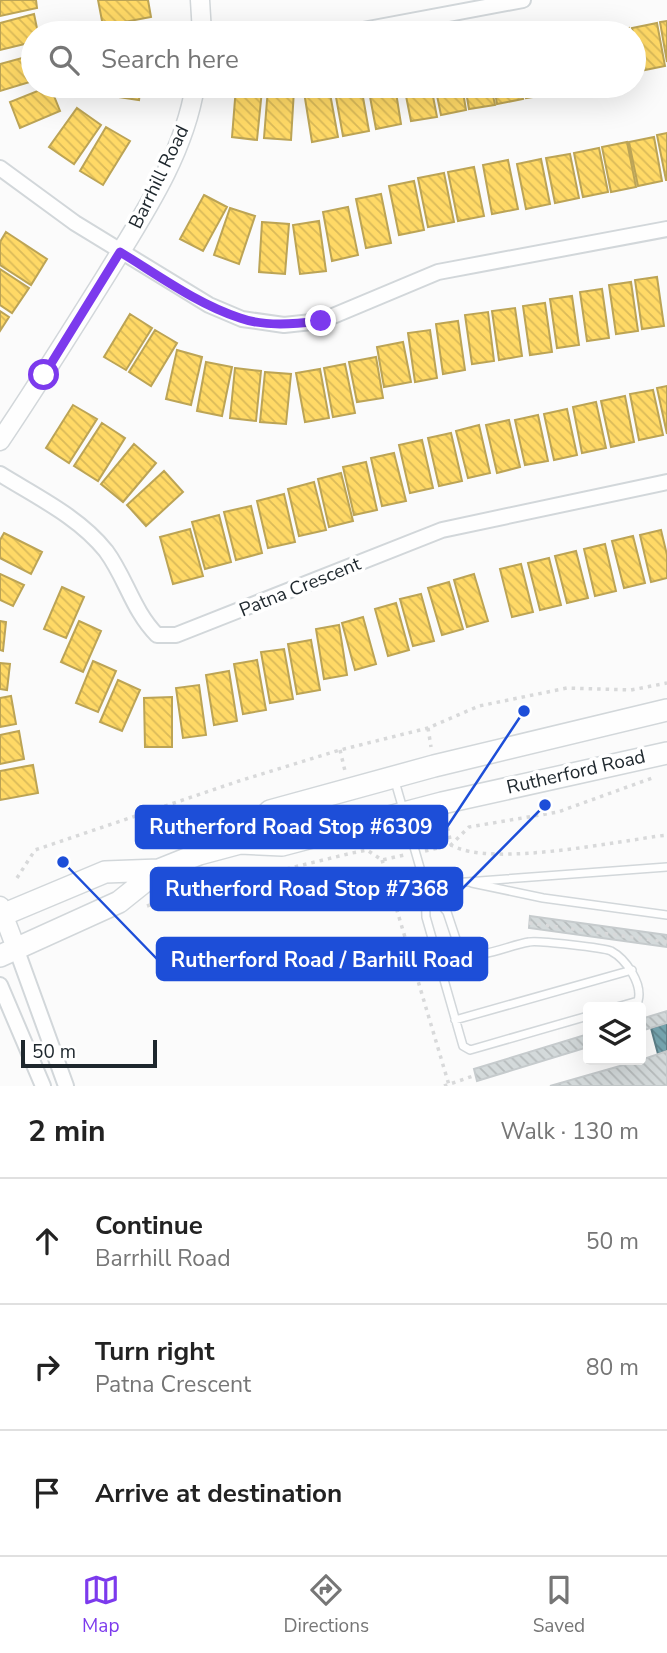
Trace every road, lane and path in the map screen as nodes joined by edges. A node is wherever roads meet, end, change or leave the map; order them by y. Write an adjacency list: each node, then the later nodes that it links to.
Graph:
1 (200, 0): 3 (street)
2 (523, 0): 4 (street)
3 (201, 21)
4 (411, 21)
5 (192, 98): 8 (street, Barrhill Road)
6 (0, 168): 8 (street)
7 (667, 229): 8 (street)
8 (120, 252): 9 (street, Barrhill Road)
9 (0, 441)
10 (0, 474): 11 (street, Patna Crescent)
11 (667, 482)
12 (667, 683): 24 (path)
13 (667, 710): 16 (main road, Rutherford Road)
14 (667, 752): 17 (main road, Rutherford Road)
15 (659, 776): 18 (path)
16 (393, 777): 17 (lane); 19 (main road, Rutherford Road)
17 (404, 813): 19 (main road, Rutherford Road); 26 (lane)
18 (667, 835)
19 (240, 843): 23 (main road, Rutherford Road)
20 (393, 858): 21 (path)
21 (382, 860): 27 (path); 39 (path)
22 (667, 867): 25 (lane)
23 (159, 870): 28 (main road, Rutherford Road); 32 (main road, Rutherford Road)
24 (18, 878)
25 (457, 881): 26 (lane); 29 (lane)
26 (425, 884): 33 (lane); 37 (lane)
27 (138, 910)
28 (1, 912): 32 (street)
29 (667, 915)
30 (529, 923): 31 (path)
31 (667, 942)
32 (8, 952): 41 (street)
33 (632, 970): 35 (lane); 37 (lane)
34 (0, 985): 40 (street)
35 (634, 1002)
36 (583, 1017): 37 (lane)
37 (456, 1020)
38 (475, 1075): 39 (path)
39 (447, 1085)
40 (43, 1086)
41 (66, 1086)

